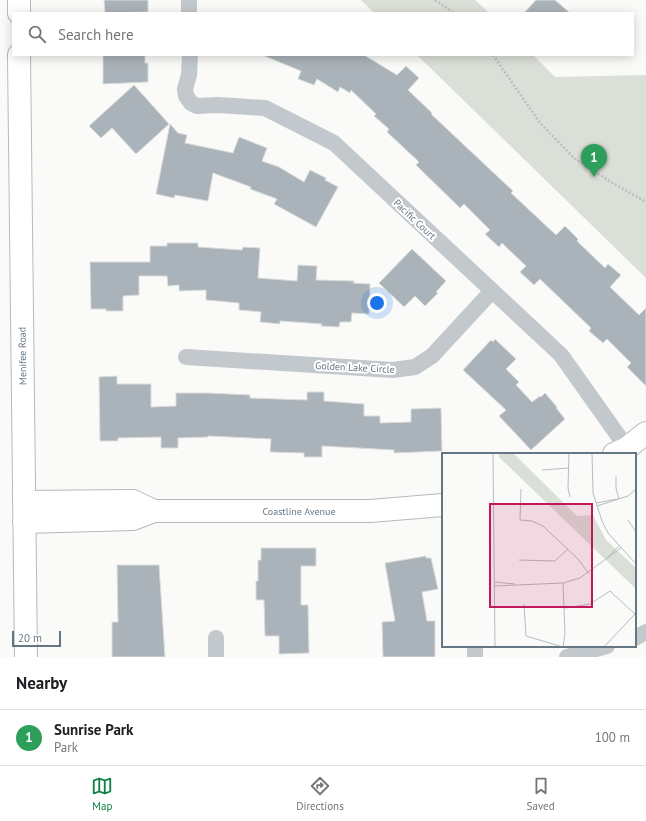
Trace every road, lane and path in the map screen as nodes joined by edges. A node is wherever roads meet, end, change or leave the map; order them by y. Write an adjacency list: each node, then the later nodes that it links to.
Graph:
1 (19, 0): 4 (main road)
2 (189, 0): 5 (street)
3 (435, 0): 6 (path)
4 (19, 12)
5 (189, 12)
6 (453, 12)
7 (19, 56): 16 (main road, Menifee Road)
8 (190, 56): 11 (street, Pacific Court)
9 (494, 56): 10 (path)
10 (646, 202)
11 (492, 290): 12 (street, Golden Lake Circle); 14 (street, Pacific Court)
12 (186, 357)
13 (646, 433): 14 (main road)
14 (620, 451)
15 (442, 505): 16 (main road, Coastline Avenue)
16 (24, 512): 21 (main road, Menifee Road)
17 (646, 632): 18 (street)
18 (636, 637)
19 (216, 638): 22 (street)
20 (603, 647): 23 (street)
21 (26, 657)
22 (216, 657)
23 (567, 657)

